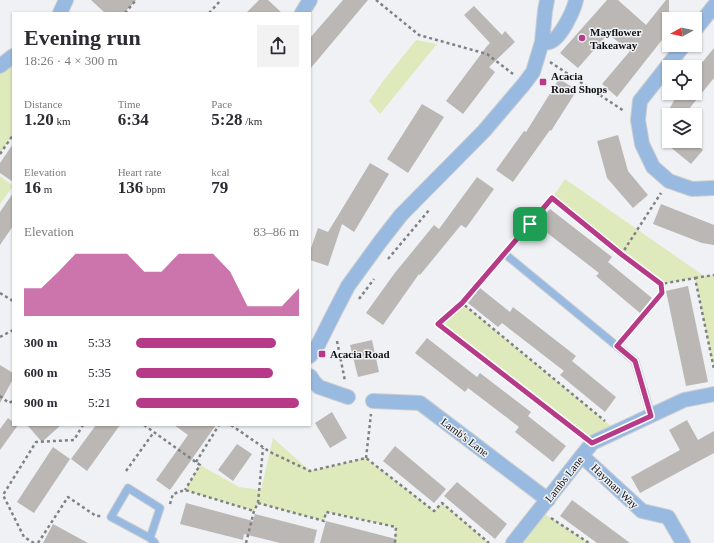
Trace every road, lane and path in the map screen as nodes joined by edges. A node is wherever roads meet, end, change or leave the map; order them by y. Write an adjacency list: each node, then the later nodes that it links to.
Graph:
1 (66, 0): 9 (street)
2 (136, 0): 10 (path)
3 (221, 0): 11 (path)
4 (310, 0): 12 (street)
5 (376, 0): 20 (path)
6 (547, 0): 14 (street)
7 (576, 0): 14 (street)
8 (714, 6): 13 (street)
9 (60, 12)
10 (126, 12)
11 (210, 12)
12 (303, 12)
13 (702, 21)
14 (541, 48): 17 (path); 20 (street)
15 (678, 52): 21 (street)
16 (12, 57): 18 (street)
17 (551, 63): 19 (path); 21 (path)
18 (0, 66)
19 (549, 68)
20 (524, 84): 42 (street)
21 (638, 120): 24 (street)
22 (12, 136): 23 (path)
23 (0, 154)
24 (669, 181): 25 (street); 28 (path)
25 (714, 188)
26 (435, 204): 29 (path)
27 (504, 254): 28 (path); 37 (path); 40 (lane)
28 (621, 254): 33 (path)
29 (387, 261)
30 (714, 275): 31 (path)
31 (695, 278): 33 (path); 43 (path)
32 (374, 279): 36 (path)
33 (661, 284): 40 (path)
34 (0, 293): 35 (path)
35 (12, 300)
36 (357, 302)
37 (462, 303): 55 (path); 57 (path)
38 (12, 331): 39 (path)
39 (0, 337)
40 (617, 346): 50 (lane)
41 (333, 348): 47 (path)
42 (311, 355)
43 (714, 369)
44 (311, 378): 47 (street)
45 (714, 394): 50 (street, Lambs Lane)
46 (0, 396): 48 (path)
47 (348, 397)
48 (12, 401)
49 (373, 401): 60 (path); 65 (street, Lamb's Lane)
50 (651, 416): 55 (street, Lambs Lane)
51 (82, 426): 70 (path)
52 (145, 426): 56 (path)
53 (218, 426): 61 (path)
54 (232, 426): 58 (path)
55 (618, 431): 57 (street, Lambs Lane)
56 (154, 432): 61 (path); 62 (path)
57 (592, 443): 59 (street, Lambs Lane)
58 (263, 447): 60 (path); 64 (path)
59 (582, 456): 65 (street, Lambs Lane); 77 (street, Hayman Way)
60 (366, 458): 74 (path)
61 (196, 462): 63 (path)
62 (126, 471)
63 (185, 490): 66 (path); 67 (path)
64 (258, 503): 67 (path); 73 (path)
65 (544, 505): 75 (street, Lambs Lane); 76 (path)
66 (169, 508)
67 (254, 511): 72 (path)
68 (111, 517): 69 (lane); 69 (lane); 71 (path)
69 (153, 541)
70 (34, 543)
71 (38, 543)
72 (246, 543)
73 (395, 543)
74 (489, 543)
75 (513, 543)
76 (589, 543)
77 (683, 543)

